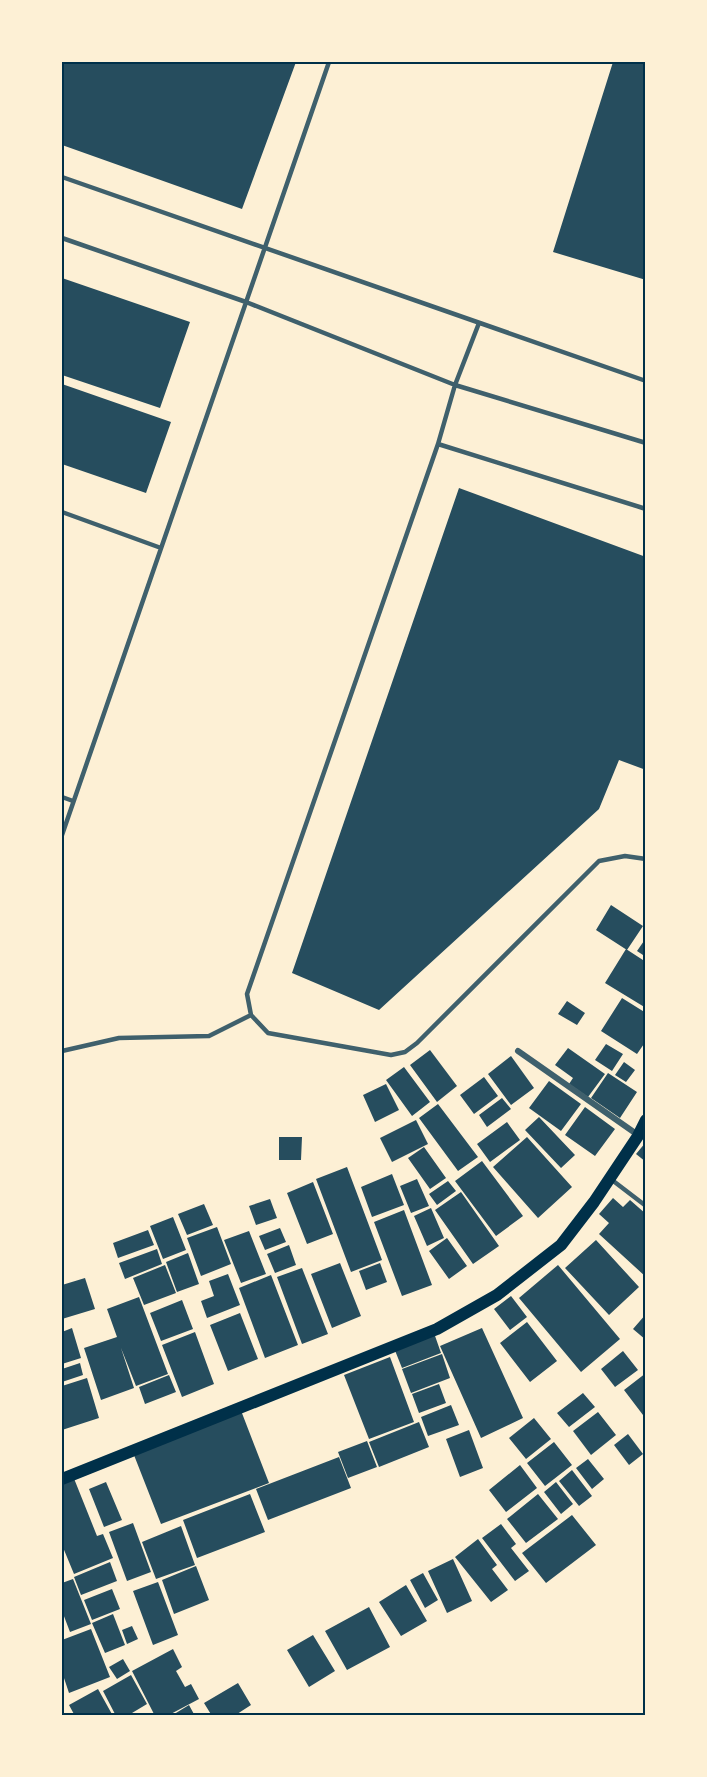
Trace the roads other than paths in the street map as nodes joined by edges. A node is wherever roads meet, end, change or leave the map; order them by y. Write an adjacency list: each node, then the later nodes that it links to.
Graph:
1 (329, 62): 4 (lane)
2 (62, 177): 4 (lane)
3 (62, 238): 5 (lane)
4 (265, 248): 5 (lane); 6 (lane)
5 (246, 302): 8 (lane); 13 (lane)
6 (479, 323): 7 (lane); 8 (lane)
7 (645, 381)
8 (455, 385): 9 (lane); 10 (lane)
9 (645, 443)
10 (438, 444): 11 (lane); 18 (lane)
11 (645, 508)
12 (62, 512): 13 (lane)
13 (161, 548): 15 (lane)
14 (62, 796): 15 (lane)
15 (74, 801): 16 (lane)
16 (62, 835)
17 (645, 860): 18 (lane)
18 (251, 1015): 19 (lane)
19 (62, 1051)
20 (518, 1051): 22 (street)
21 (645, 1120): 22 (main road)
22 (638, 1136): 23 (main road)
23 (610, 1178): 24 (lane); 25 (main road)
24 (645, 1206)
25 (62, 1479)

